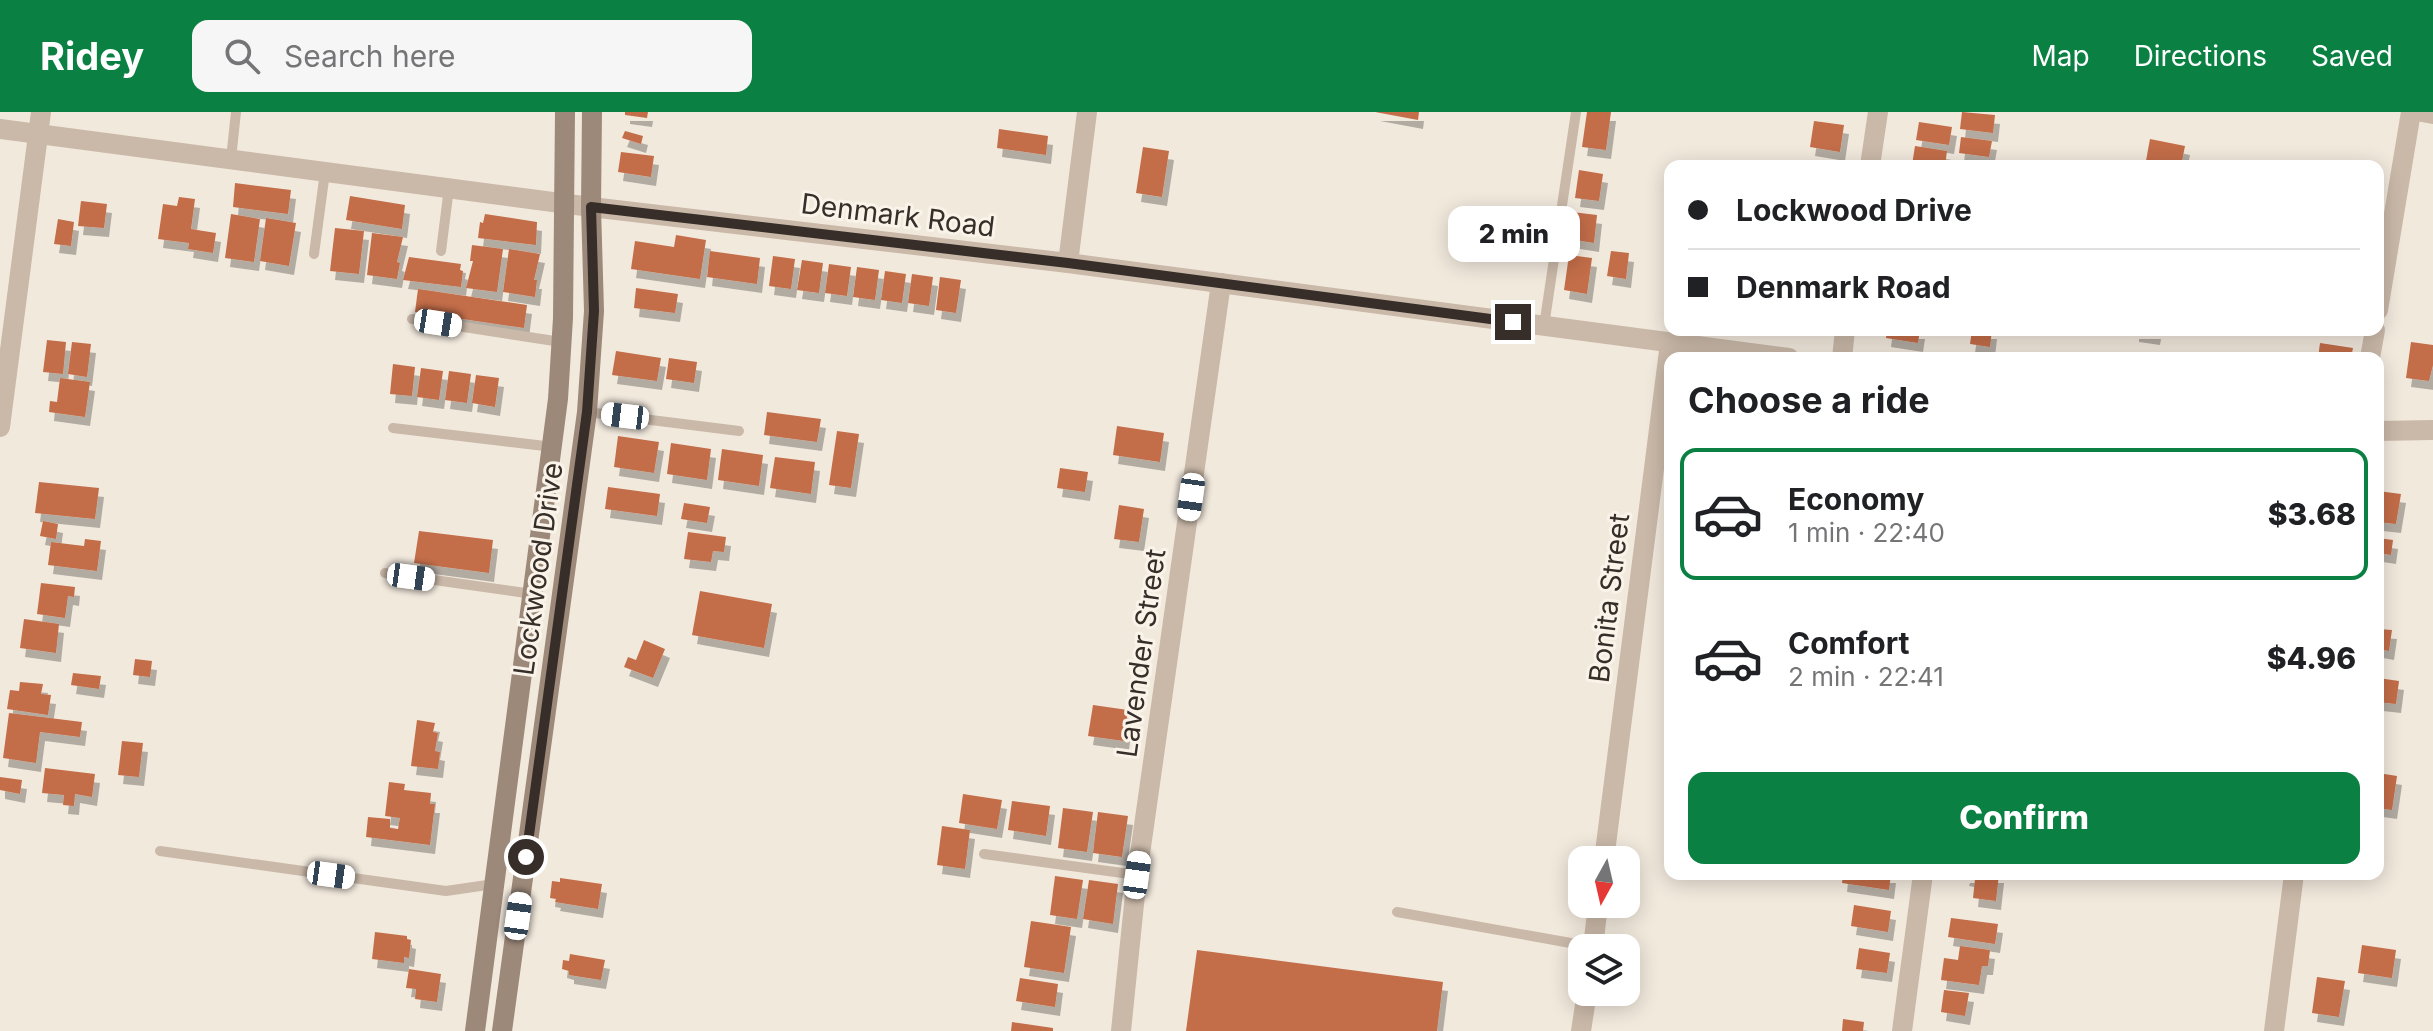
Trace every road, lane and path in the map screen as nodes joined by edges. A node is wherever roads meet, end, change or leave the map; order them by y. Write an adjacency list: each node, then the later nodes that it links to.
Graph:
1 (41, 112): 12 (street)
2 (236, 112): 13 (lane)
3 (565, 112): 17 (main road, Lockwood Drive)
4 (592, 112): 18 (main road, Lockwood Drive)
5 (1087, 112): 21 (street)
6 (1576, 112): 25 (lane)
7 (1878, 112): 14 (street)
8 (2411, 112): 22 (street)
9 (2422, 112): 10 (street)
10 (2433, 114)
11 (0, 129): 12 (street, Denmark Road)
12 (38, 134): 13 (street, Denmark Road); 32 (street)
13 (231, 159): 15 (street, Denmark Road)
14 (1871, 160)
15 (325, 172): 16 (street, Denmark Road); 20 (lane)
16 (449, 188): 17 (street, Denmark Road); 19 (lane)
17 (562, 203): 18 (street, Denmark Road); 26 (main road, Lockwood Drive)
18 (591, 207): 21 (street, Denmark Road); 31 (main road, Lockwood Drive)
19 (441, 251)
20 (314, 254)
21 (1068, 263): 23 (street, Denmark Road)
22 (2384, 274)
23 (1221, 283): 25 (street, Denmark Road); 45 (street, Lavender Street)
24 (412, 319): 26 (lane)
25 (1544, 326): 27 (street, Denmark Road)
26 (561, 342): 37 (main road, Lockwood Drive)
27 (1670, 343): 28 (street, Bonita Street); 29 (street, Denmark Road)
28 (1669, 352)
29 (1741, 352)
30 (1664, 390): 42 (street, Bonita Street)
31 (587, 412): 35 (lane); 39 (main road, Lockwood Drive)
32 (0, 427)
33 (393, 428): 37 (lane)
34 (2433, 430): 36 (street)
35 (739, 431)
36 (2384, 431)
37 (553, 447): 38 (main road, Lockwood Drive)
38 (548, 489): 39 (main road); 41 (main road, Lockwood Drive)
39 (577, 494): 49 (main road, Lockwood Drive)
40 (385, 573): 41 (lane)
41 (533, 594): 48 (main road, Lockwood Drive)
42 (1606, 846)
43 (160, 851): 48 (lane)
44 (984, 854): 45 (lane)
45 (1137, 875): 55 (street, Lavender Street)
46 (1922, 880): 57 (street)
47 (2293, 880): 58 (street)
48 (494, 884): 49 (main road); 53 (main road, Lockwood Drive)
49 (522, 887): 54 (main road, Lockwood Drive)
50 (1397, 912): 51 (lane)
51 (1568, 943)
52 (1585, 1006): 56 (street)
53 (475, 1031)
54 (502, 1031)
55 (1121, 1031)
56 (1581, 1031)
57 (1902, 1031)
58 (2274, 1031)

